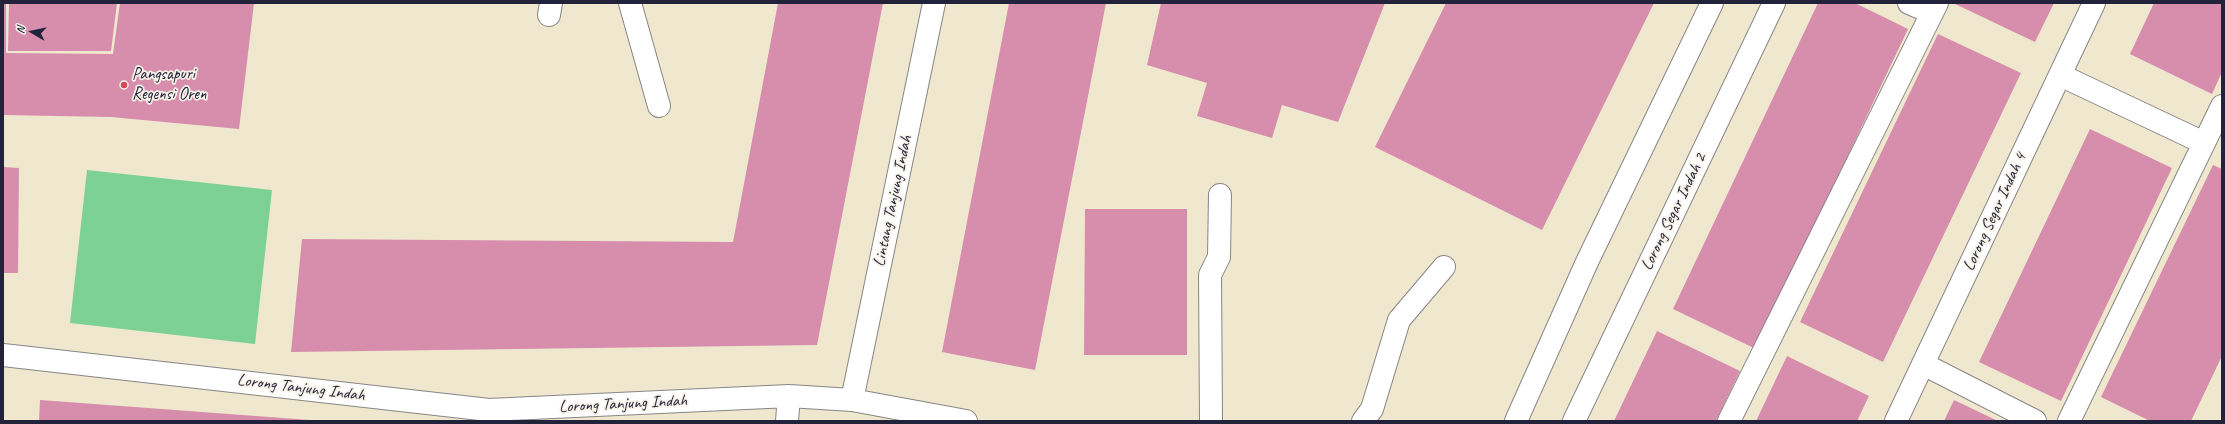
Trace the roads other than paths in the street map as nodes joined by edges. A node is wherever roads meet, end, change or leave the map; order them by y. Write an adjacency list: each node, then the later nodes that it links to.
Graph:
1 (630, 3): 9 (street)
2 (934, 3): 17 (street, Lintang Tanjung Indah)
3 (1712, 3): 23 (street)
4 (1774, 3): 24 (street, Lorong Segar Indah 2)
5 (1909, 3): 7 (street)
6 (2094, 3): 8 (street, Lorong Segar Indah 4)
7 (1934, 8): 25 (street)
8 (2060, 75): 11 (street); 15 (street, Lorong Segar Indah 4)
9 (659, 106)
10 (2222, 106): 11 (street)
11 (2204, 143): 28 (street)
12 (1220, 195): 21 (street)
13 (1444, 267): 22 (street)
14 (3, 355): 18 (street, Lorong Tanjung Indah)
15 (1923, 364): 26 (street, Lorong Segar Indah 4); 27 (street)
16 (790, 396): 17 (street, Lorong Tanjung Indah); 18 (street, Lorong Tanjung Indah); 19 (street)
17 (852, 400): 20 (street, Lorong Tanjung Indah)
18 (488, 416)
19 (787, 421)
20 (966, 421)
21 (1211, 421)
22 (1363, 421)
23 (1516, 421)
24 (1574, 421)
25 (1729, 421)
26 (1896, 421)
27 (2035, 421)
28 (2069, 421)

